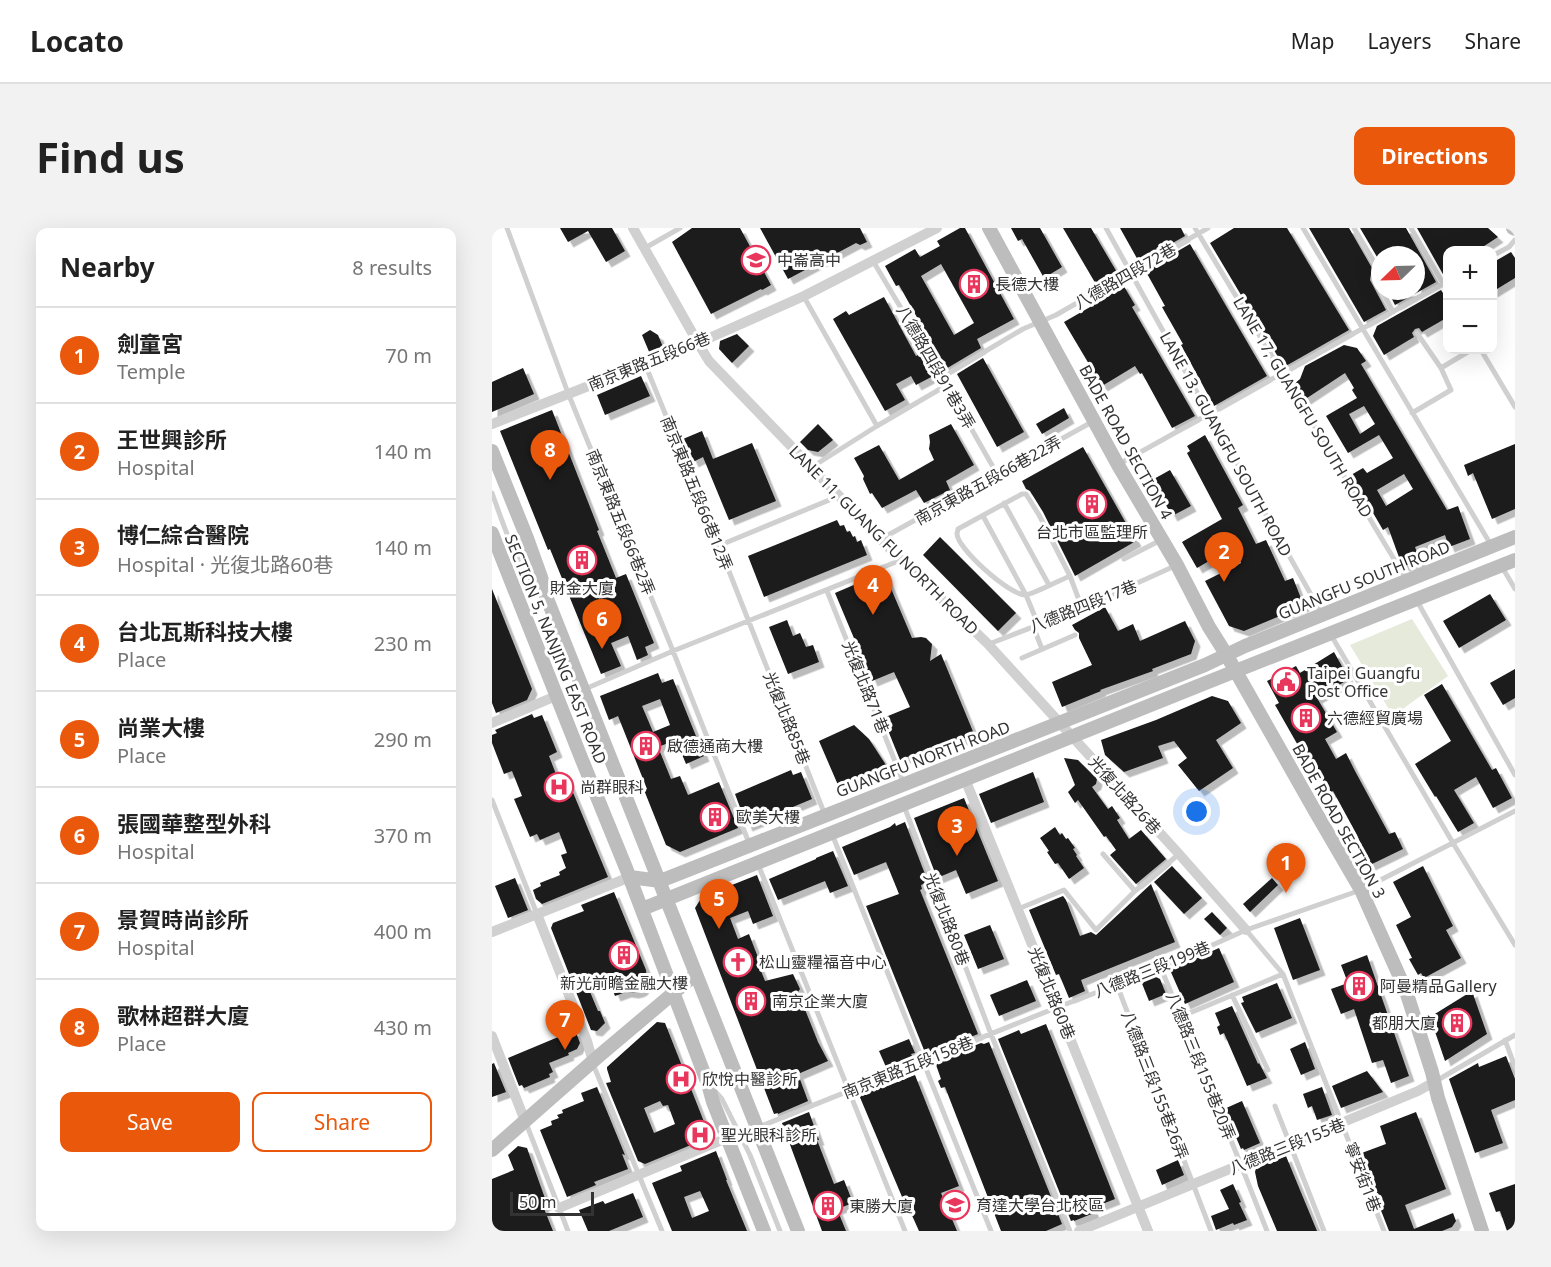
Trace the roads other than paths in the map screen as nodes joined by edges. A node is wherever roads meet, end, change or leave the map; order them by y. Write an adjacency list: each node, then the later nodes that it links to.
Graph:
1 (507, 228): 36 (lane, 南京東路五段66巷2弄)
2 (633, 228): 14 (street, LANE 11, GUANG FU NORTH ROAD)
3 (680, 228): 14 (lane)
4 (937, 228): 18 (street, 南京東路五段66巷)
5 (989, 228): 25 (main road, BADE ROAD SECTION 4)
6 (1106, 228): 19 (lane, LANE 13, GUANGFU SOUTH ROAD)
7 (1208, 228): 11 (lane, 八德路四段72巷)
8 (1303, 228): 26 (lane)
9 (1354, 228): 17 (lane)
10 (1411, 228): 20 (lane)
11 (1197, 231): 19 (lane, 八德路四段72巷); 33 (lane, LANE 17, GUANGFU SOUTH ROAD)
12 (1515, 240): 13 (lane)
13 (1509, 247): 15 (lane); 16 (lane)
14 (645, 248): 28 (street, LANE 11, GUANG FU NORTH ROAD)
15 (1515, 252)
16 (1497, 253)
17 (1371, 257)
18 (873, 261): 22 (street, 南京東路五段66巷); 34 (lane, 八德路四段91巷3弄)
19 (1131, 272): 25 (lane, 八德路四段72巷); 39 (lane, LANE 13, GUANGFU SOUTH ROAD)
20 (1443, 280)
21 (1443, 284): 24 (lane)
22 (804, 296): 28 (street, 南京東路五段66巷); 42 (lane)
23 (1387, 300): 24 (lane)
24 (1393, 312): 26 (lane)
25 (1041, 322): 34 (lane, 八德路四段72巷); 40 (main road, BADE ROAD SECTION 4)
26 (1362, 329): 33 (lane); 38 (lane)
27 (1417, 333): 32 (lane)
28 (698, 343): 31 (street, 南京東路五段66巷); 45 (street, LANE 11, GUANG FU NORTH ROAD)
29 (1464, 354): 32 (lane)
30 (1483, 354): 37 (lane)
31 (645, 364): 36 (street, 南京東路五段66巷); 55 (lane, 南京東路五段66巷12弄)
32 (1441, 368): 38 (lane)
33 (1282, 373): 39 (lane); 63 (lane, LANE 17, GUANGFU SOUTH ROAD)
34 (942, 377): 35 (lane, 八德路四段91巷3弄)
35 (947, 385): 42 (lane); 46 (lane, 八德路四段91巷3弄)
36 (568, 393): 41 (street, 南京東路五段66巷); 78 (lane, 南京東路五段66巷2弄)
37 (1515, 407)
38 (1413, 413): 56 (lane)
39 (1209, 414): 44 (lane); 71 (lane, LANE 13, GUANGFU SOUTH ROAD)
40 (1094, 421): 44 (main road, BADE ROAD SECTION 4); 46 (lane, 南京東路五段66巷22弄)
41 (492, 424)
42 (878, 426): 45 (lane)
43 (492, 451): 68 (main road, SECTION 5, NANJING EAST ROAD)
44 (1118, 465): 54 (main road, BADE ROAD SECTION 4)
45 (812, 467): 48 (street, LANE 11, GUANG FU NORTH ROAD)
46 (997, 474): 53 (lane, 南京東路五段66巷22弄)
47 (492, 493): 68 (lane)
48 (839, 496): 53 (street, LANE 11, GUANG FU NORTH ROAD); 55 (lane)
49 (1004, 503): 50 (lane); 62 (lane); 64 (lane)
50 (983, 516): 67 (lane); 67 (lane)
51 (492, 533): 83 (main road, SECTION 5, NANJING EAST ROAD)
52 (1515, 537): 56 (main road, GUANGFU SOUTH ROAD)
53 (881, 539): 58 (street, LANE 11, GUANG FU NORTH ROAD)
54 (1162, 539): 57 (lane); 60 (main road, BADE ROAD SECTION 4)
55 (718, 546): 72 (lane, 南京東路五段66巷12弄)
56 (1492, 546): 63 (main road, GUANGFU SOUTH ROAD)
57 (1124, 559)
58 (901, 560): 66 (lane); 76 (street, LANE 11, GUANG FU NORTH ROAD)
59 (1515, 560): 61 (main road)
60 (1177, 565): 70 (lane, 八德路四段17巷); 79 (main road, BADE ROAD SECTION 4)
61 (1501, 566): 65 (lane); 69 (main road)
62 (1070, 576): 64 (lane); 70 (lane)
63 (1407, 580): 71 (main road, GUANGFU SOUTH ROAD)
64 (1049, 585): 67 (lane)
65 (1515, 589)
66 (827, 591): 72 (lane); 89 (lane, 光復北路71巷)
67 (1026, 594): 73 (lane)
68 (546, 596): 82 (main road, SECTION 5, NANJING EAST ROAD)
69 (1416, 600): 74 (main road); 87 (lane)
70 (1082, 608): 73 (lane, 八德路四段17巷)
71 (1323, 614): 79 (main road, GUANGFU SOUTH ROAD)
72 (748, 622): 78 (lane); 93 (lane, 光復北路85巷)
73 (1036, 625): 76 (lane, 八德路四段17巷); 77 (lane)
74 (1330, 634): 81 (main road); 95 (lane)
75 (1075, 635): 77 (lane)
76 (988, 644): 85 (street, LANE 11, GUANG FU NORTH ROAD)
77 (1042, 649): 80 (lane)
78 (673, 651): 82 (lane); 96 (lane, 南京東路五段66巷2弄)
79 (1226, 654): 81 (main road, BADE ROAD SECTION 4); 85 (main road, GUANGFU NORTH ROAD)
80 (1022, 658)
81 (1235, 671): 86 (main road, GUANGFU NORTH ROAD); 102 (main road, BADE ROAD SECTION 3)
82 (583, 689): 101 (main road, SECTION 5, NANJING EAST ROAD)
83 (556, 696): 84 (street); 100 (main road, SECTION 5, NANJING EAST ROAD)
84 (492, 723)
85 (1059, 723): 86 (street, LANE 11, GUANG FU NORTH ROAD); 89 (main road, GUANGFU NORTH ROAD)
86 (1071, 736): 88 (main road, GUANGFU NORTH ROAD); 98 (street, 光復北路26巷)
87 (1515, 775)
88 (965, 779): 91 (main road, GUANGFU NORTH ROAD); 106 (street, 光復北路60巷)
89 (904, 784): 93 (main road, GUANGFU NORTH ROAD)
90 (492, 800): 107 (lane)
91 (903, 804): 94 (main road, GUANGFU NORTH ROAD); 119 (lane, 光復北路80巷)
92 (1515, 811): 95 (lane, 八德路三段199巷)
93 (825, 815): 96 (main road, GUANGFU NORTH ROAD)
94 (831, 833): 99 (main road, GUANGFU NORTH ROAD); 123 (lane)
95 (1453, 843): 102 (lane, 八德路三段199巷); 110 (lane)
96 (750, 846): 101 (main road, GUANGFU NORTH ROAD)
97 (1103, 854): 103 (lane)
98 (1179, 854): 103 (lane); 108 (street, 光復北路26巷)
99 (757, 863): 104 (main road, GUANGFU NORTH ROAD); 129 (lane)
100 (630, 877): 101 (main road, GUANGFU NORTH ROAD); 105 (main road, SECTION 5, NANJING EAST ROAD); 107 (street)
101 (660, 881): 104 (main road, SECTION 5, NANJING EAST ROAD)
102 (1361, 890): 108 (lane, 八德路三段199巷); 127 (main road, BADE ROAD SECTION 3)
103 (1135, 891): 106 (lane)
104 (667, 899): 105 (main road, GUANGFU NORTH ROAD); 112 (main road, SECTION 5, NANJING EAST ROAD)
105 (642, 909): 115 (main road, SECTION 5, NANJING EAST ROAD)
106 (1018, 909): 117 (street, 光復北路60巷)
107 (537, 914): 109 (street); 124 (street)
108 (1246, 930): 111 (lane, 八德路三段199巷); 113 (lane, 寧安街1巷)
109 (492, 932)
110 (1515, 945)
111 (1161, 968): 114 (lane, 八德路三段199巷); 118 (lane, 八德路三段155巷20弄)
112 (696, 974): 115 (main road); 133 (main road, SECTION 5, NANJING EAST ROAD)
113 (1283, 974): 116 (lane); 132 (lane, 寧安街1巷)
114 (1117, 985): 117 (lane, 八德路三段199巷); 139 (lane, 八德路三段155巷26弄)
115 (673, 993): 124 (main road); 128 (main road, SECTION 5, NANJING EAST ROAD)
116 (1232, 995): 118 (lane); 126 (lane)
117 (1058, 1007): 119 (lane, 南京東路五段158巷); 140 (street, 光復北路60巷)
118 (1180, 1017): 137 (lane, 八德路三段155巷20弄)
119 (991, 1034): 123 (lane, 南京東路五段158巷); 149 (lane, 光復北路80巷)
120 (1515, 1035): 122 (lane)
121 (492, 1036): 131 (street)
122 (1505, 1040): 125 (lane); 127 (lane)
123 (922, 1061): 129 (lane, 南京東路五段158巷); 148 (lane)
124 (593, 1062): 131 (main road); 138 (lane)
125 (1515, 1067)
126 (1268, 1070)
127 (1434, 1082): 132 (street, 八德路三段155巷); 155 (main road, BADE ROAD SECTION 3)
128 (708, 1084): 134 (main road, SECTION 5, NANJING EAST ROAD); 145 (lane)
129 (849, 1090): 133 (lane, 南京東路五段158巷); 147 (lane)
130 (1275, 1106): 135 (lane)
131 (525, 1121): 136 (main road); 141 (lane)
132 (1341, 1123): 135 (street, 八德路三段155巷); 154 (lane, 寧安街1巷)
133 (757, 1128): 146 (main road, SECTION 5, NANJING EAST ROAD)
134 (727, 1138): 138 (street); 144 (main road, SECTION 5, NANJING EAST ROAD)
135 (1291, 1145): 137 (street, 八德路三段155巷); 153 (lane)
136 (492, 1150)
137 (1241, 1165): 139 (street, 八德路三段155巷); 152 (lane, 八德路三段155巷20弄)
138 (638, 1174): 141 (street); 143 (lane)
139 (1194, 1184): 140 (street, 八德路三段155巷); 151 (lane, 八德路三段155巷26弄)
140 (1138, 1207): 149 (street, 八德路三段155巷); 150 (street, 光復北路60巷)
141 (559, 1208): 142 (lane)
142 (568, 1231)
143 (662, 1231)
144 (764, 1231)
145 (780, 1231)
146 (798, 1231)
147 (905, 1231)
148 (991, 1231)
149 (1078, 1231)
150 (1148, 1231)
151 (1211, 1231)
152 (1267, 1231)
153 (1324, 1231)
154 (1384, 1231)
155 (1482, 1231)

